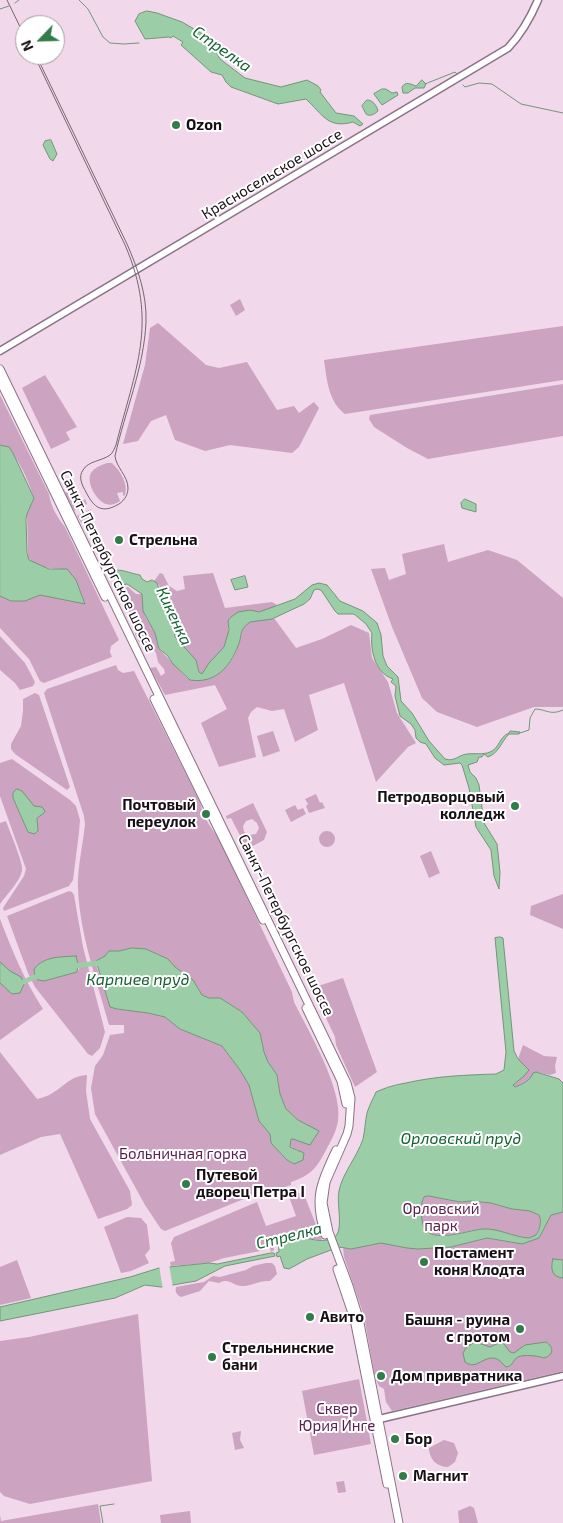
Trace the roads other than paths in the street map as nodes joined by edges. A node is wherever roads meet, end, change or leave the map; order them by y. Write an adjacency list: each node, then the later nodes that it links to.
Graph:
1 (538, 0): 2 (main road, Красносельское шоссе)
2 (0, 351)
3 (0, 369): 5 (main road, Санкт-Петербургское шоссе)
4 (0, 381): 5 (main road, Санкт-Петербургское шоссе)
5 (327, 1233): 7 (main road, Санкт-Петербургское шоссе)
6 (563, 1376): 7 (main road)
7 (377, 1420): 8 (main road, Санкт-Петербургское шоссе); 9 (main road, Санкт-Петербургское шоссе)
8 (394, 1523)
9 (399, 1523)

